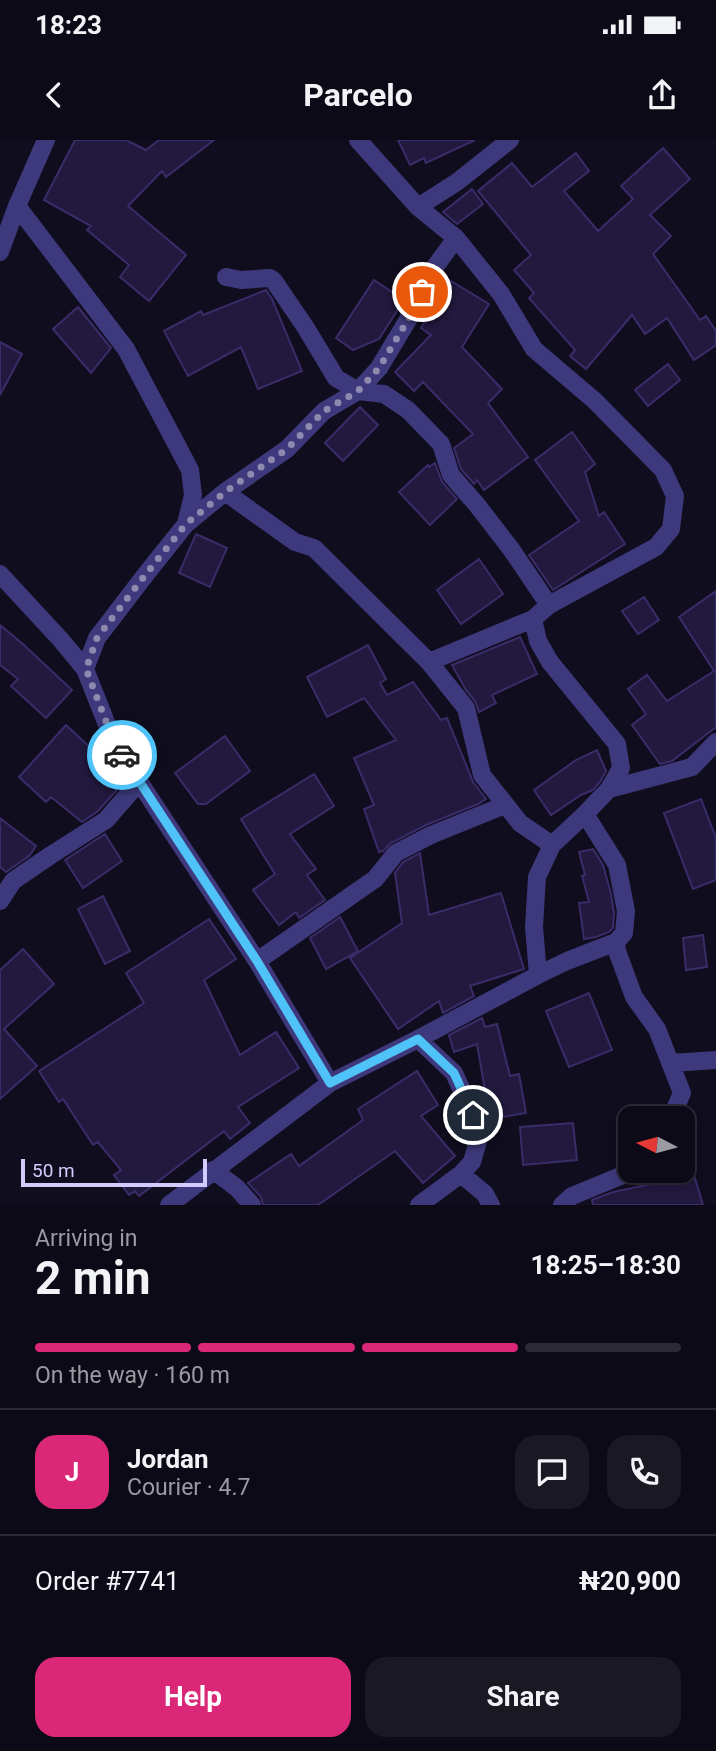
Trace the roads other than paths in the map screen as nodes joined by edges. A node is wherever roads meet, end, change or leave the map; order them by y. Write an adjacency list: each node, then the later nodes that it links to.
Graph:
1 (46, 140): 4 (street)
2 (358, 140): 5 (street)
3 (510, 140): 5 (street)
4 (17, 206): 7 (street); 11 (street)
5 (418, 207): 6 (street)
6 (456, 239): 9 (street); 13 (street)
7 (0, 252)
8 (226, 277): 9 (street)
9 (358, 391): 10 (street); 13 (street)
10 (225, 492): 11 (street); 15 (street)
11 (186, 524): 16 (street)
12 (0, 574): 16 (street)
13 (549, 605): 14 (street)
14 (533, 618): 15 (street); 19 (street)
15 (429, 662): 20 (street)
16 (86, 669): 18 (street)
17 (716, 742): 19 (street)
18 (139, 782): 23 (street); 25 (street)
19 (610, 789): 21 (street)
20 (505, 805): 22 (street); 25 (street)
21 (585, 814): 22 (street); 24 (street)
22 (552, 845): 26 (street)
23 (0, 901)
24 (616, 942): 26 (street); 29 (street)
25 (257, 961): 30 (street)
26 (538, 975): 27 (street)
27 (418, 1039): 30 (street); 33 (street)
28 (716, 1060): 29 (street)
29 (671, 1063): 31 (street)
30 (330, 1083): 32 (street)
31 (676, 1106)
32 (213, 1170): 35 (street); 36 (street)
33 (461, 1174): 37 (street); 38 (street)
34 (618, 1177): 39 (street)
35 (169, 1205)
36 (252, 1205)
37 (419, 1205)
38 (491, 1205)
39 (562, 1205)

